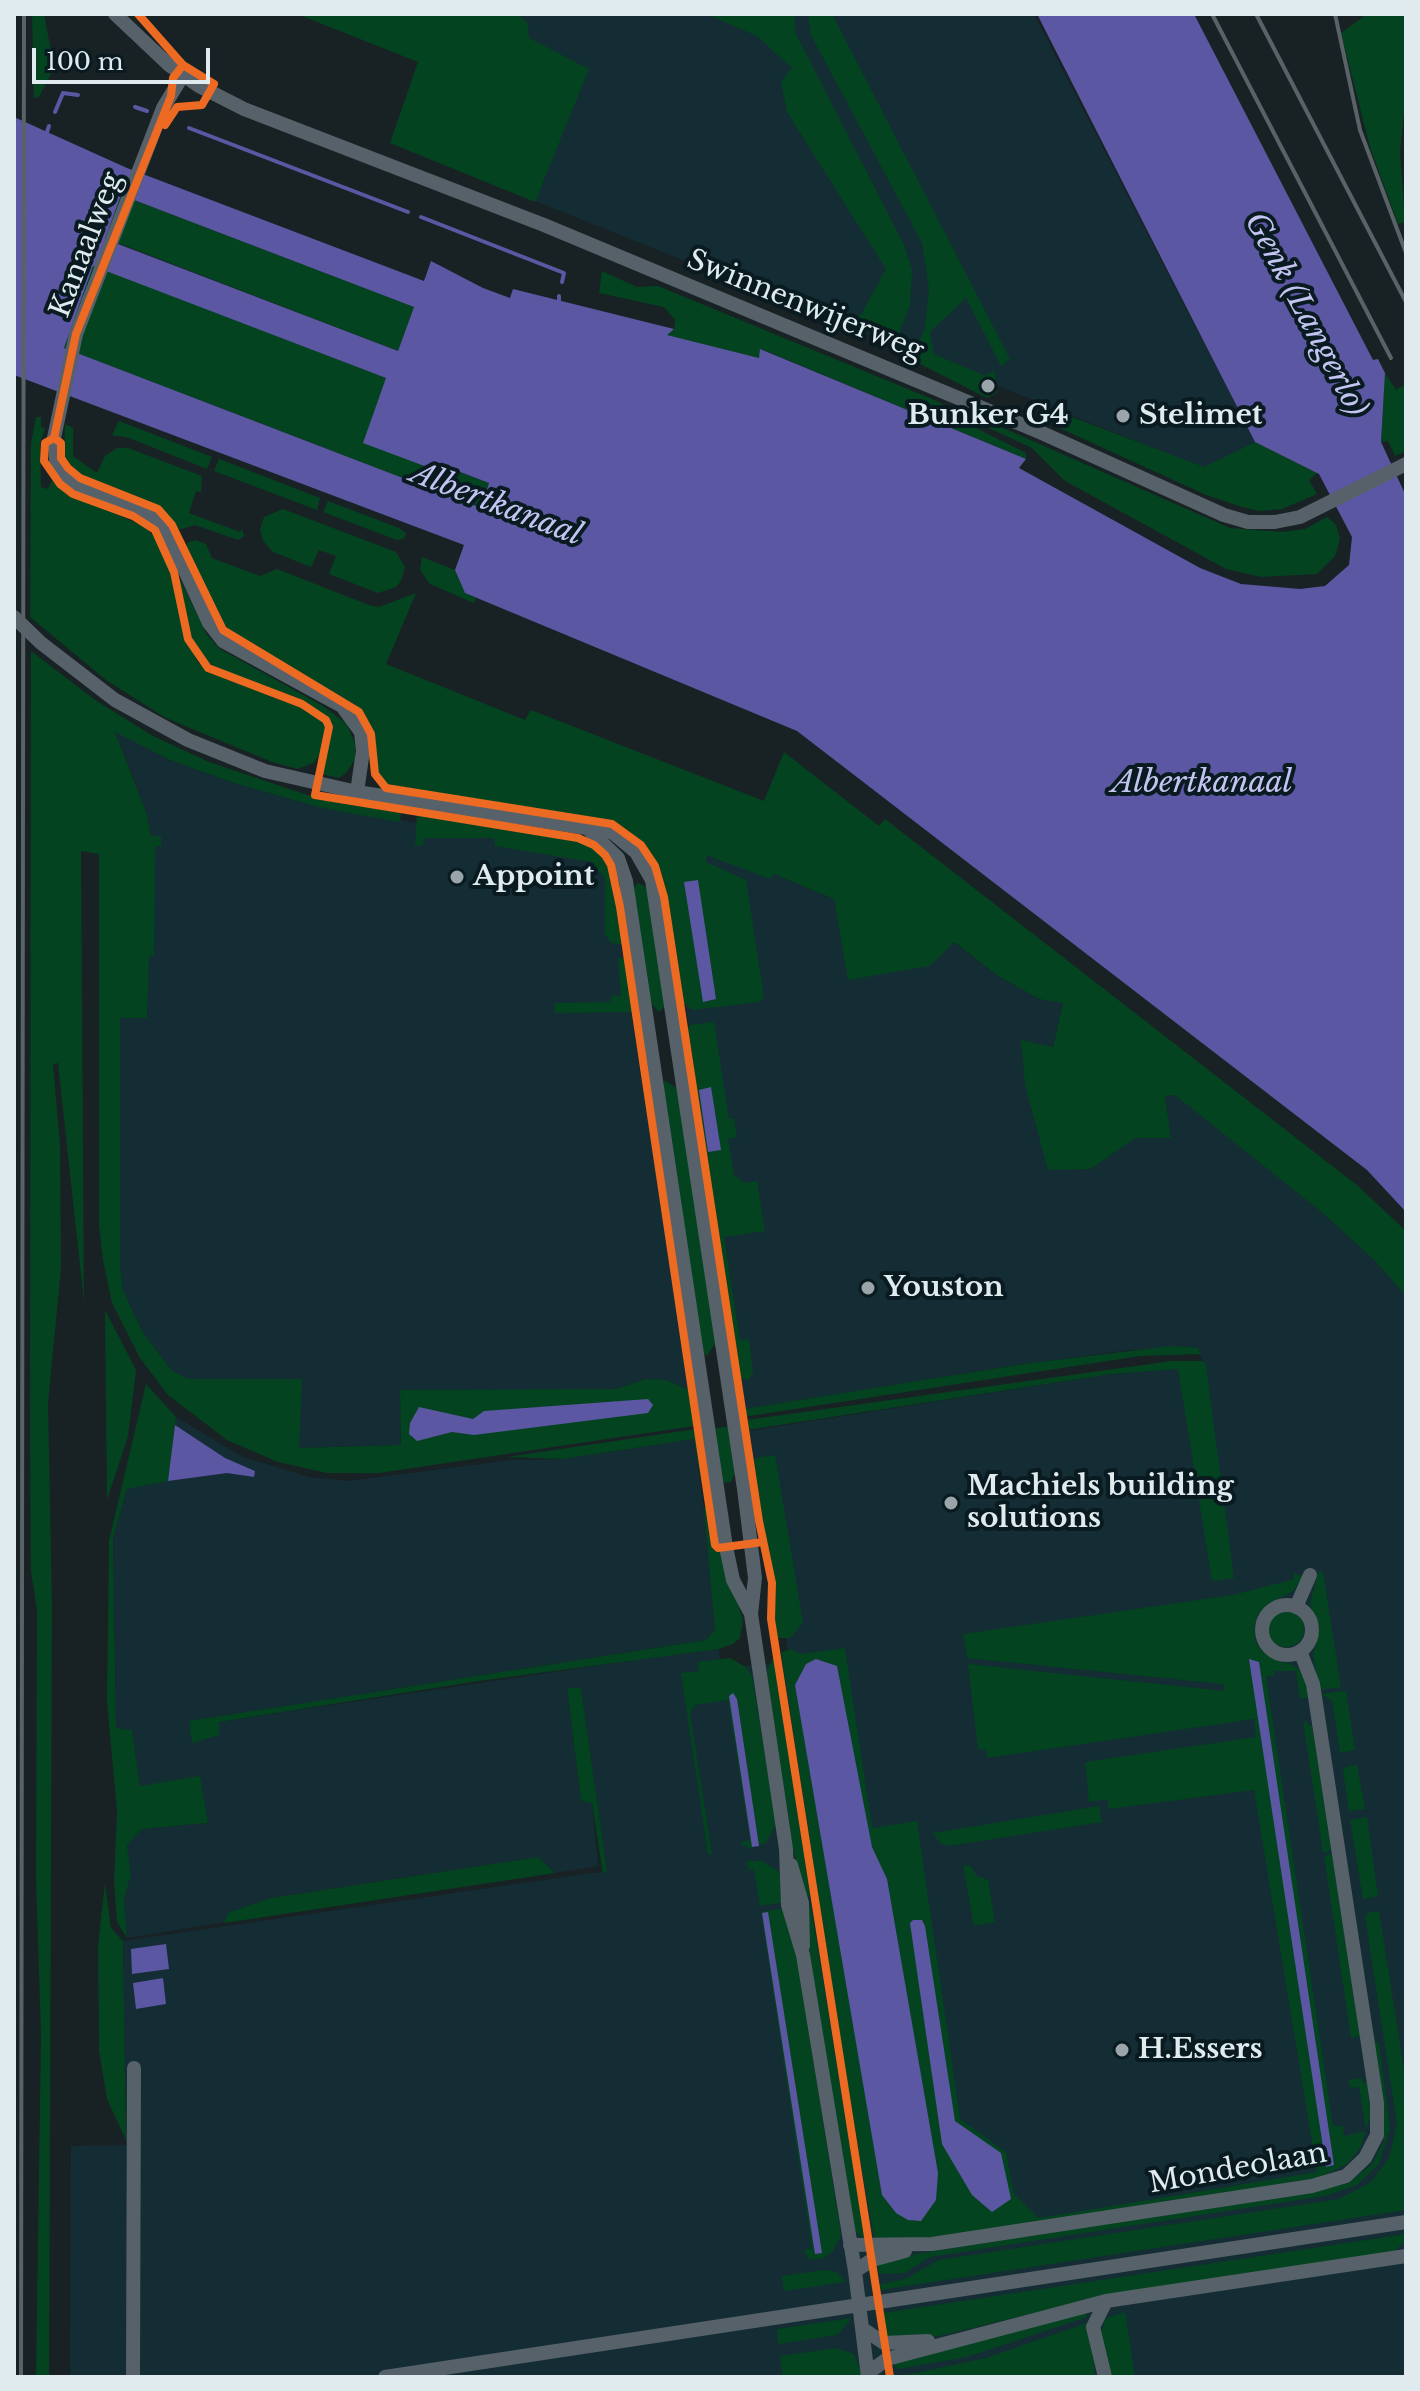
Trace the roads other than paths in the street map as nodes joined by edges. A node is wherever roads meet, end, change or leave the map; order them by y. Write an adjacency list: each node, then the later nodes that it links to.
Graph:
1 (115, 14): 2 (street, Swinnenwijerweg)
2 (183, 75): 3 (street, Swinnenwijerweg); 5 (street, Kanaalweg)
3 (1405, 465)
4 (14, 617): 5 (street)
5 (357, 792): 6 (street)
6 (588, 829): 7 (street); 8 (street)
7 (672, 1016): 8 (street); 9 (street)
8 (650, 1039): 10 (street)
9 (678, 1054): 10 (street); 11 (street)
10 (654, 1071): 12 (street)
11 (726, 1369): 12 (street); 15 (street)
12 (700, 1373): 15 (street)
13 (1310, 1575): 14 (street)
14 (1296, 1607): 16 (street); 16 (street)
15 (751, 1614): 20 (street)
16 (1300, 1651): 19 (street, Mondeolaan)
17 (134, 2068): 28 (street)
18 (1406, 2222): 24 (street)
19 (932, 2244): 20 (street); 22 (street)
20 (850, 2245): 22 (street)
21 (1406, 2256): 23 (street)
22 (855, 2271): 24 (street)
23 (1106, 2301): 26 (street); 30 (street)
24 (860, 2305): 25 (street); 29 (street)
25 (863, 2329): 26 (street); 27 (street)
26 (961, 2339): 27 (street)
27 (868, 2375)
28 (133, 2377)
29 (385, 2377)
30 (1105, 2377)

